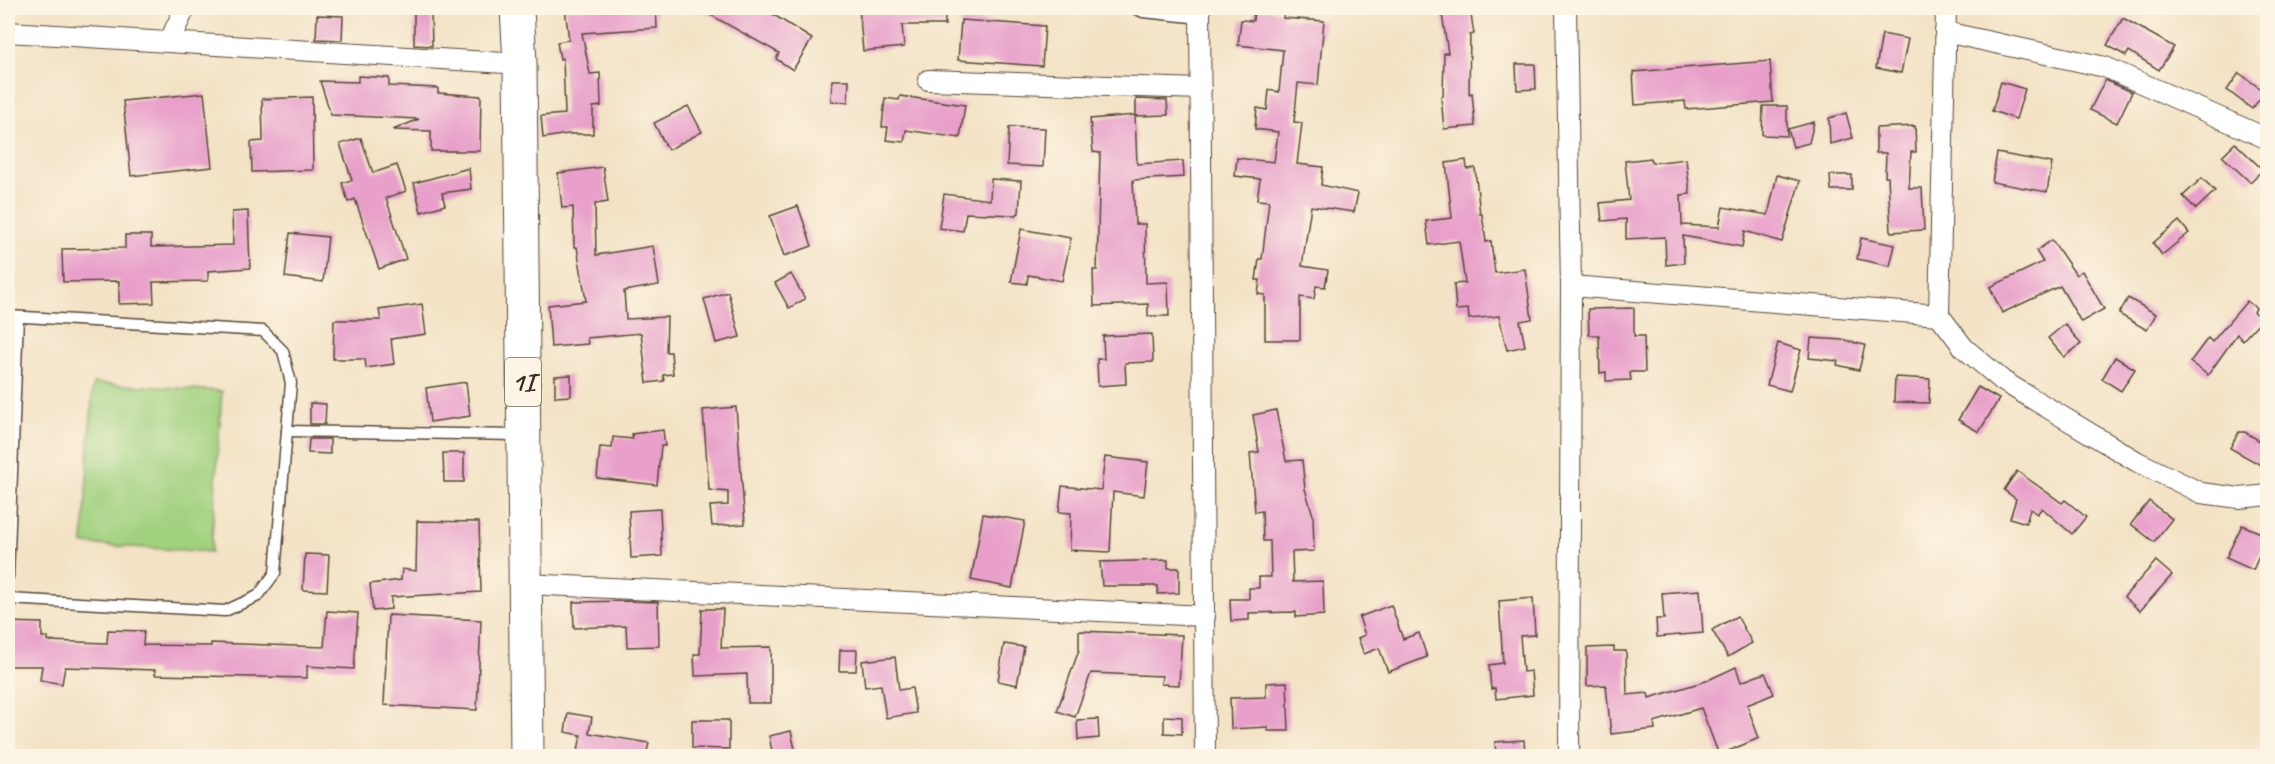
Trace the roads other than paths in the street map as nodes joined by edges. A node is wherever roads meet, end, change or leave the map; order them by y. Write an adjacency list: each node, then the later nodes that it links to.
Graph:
1 (185, 8): 9 (street)
2 (517, 8): 10 (highway, 1I)
3 (1134, 8): 6 (lane)
4 (1566, 8): 14 (street)
5 (1946, 8): 8 (street)
6 (1201, 13): 12 (street)
7 (8, 32): 9 (street)
8 (1945, 32): 13 (street); 15 (street)
9 (169, 42): 10 (street)
10 (520, 64): 18 (highway, 1I)
11 (928, 80): 12 (street)
12 (1201, 89): 23 (street)
13 (2268, 139)
14 (1571, 285): 15 (street); 26 (street)
15 (1939, 315): 19 (street)
16 (13, 316): 17 (lane); 20 (lane)
17 (287, 431): 18 (lane); 22 (lane)
18 (524, 435): 21 (highway, 1I)
19 (2268, 495)
20 (8, 577)
21 (525, 584): 23 (street); 24 (highway, 1I)
22 (8, 599)
23 (1205, 616): 25 (street)
24 (527, 756)
25 (1205, 756)
26 (1569, 756)

